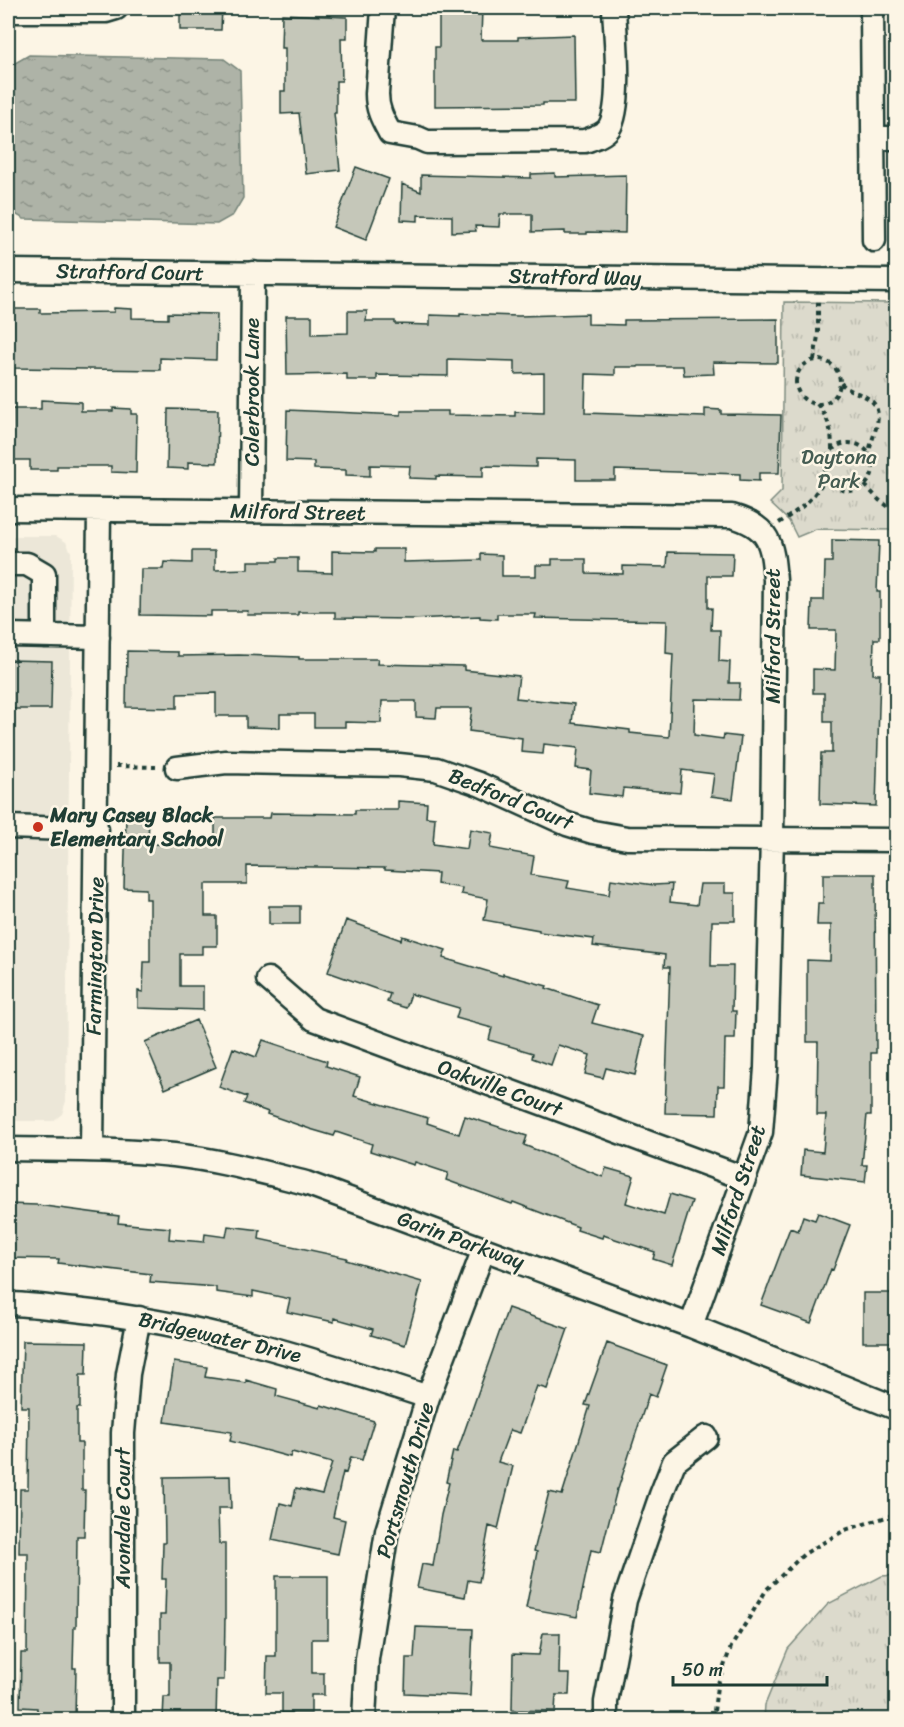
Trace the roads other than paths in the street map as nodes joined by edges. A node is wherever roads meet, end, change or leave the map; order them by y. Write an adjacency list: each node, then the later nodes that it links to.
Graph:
1 (116, 8): 5 (street)
2 (383, 8): 3 (street)
3 (614, 8)
4 (872, 8): 6 (street)
5 (8, 11)
6 (873, 138): 7 (street); 8 (street)
7 (897, 138)
8 (874, 240)
9 (8, 271): 10 (street, Stratford Court)
10 (253, 273): 11 (street, Stratford Way); 14 (street, Colerbrook Lane)
11 (897, 281)
12 (8, 509): 13 (street, Milford Street)
13 (99, 510): 14 (street, Milford Street); 18 (street, Farmington Drive)
14 (251, 512): 22 (street, Milford Street)
15 (8, 564): 17 (street)
16 (8, 635): 17 (street)
17 (44, 636): 18 (street)
18 (98, 637): 21 (street, Farmington Drive)
19 (177, 768): 22 (street, Bedford Court)
20 (15, 828): 21 (street)
21 (97, 830): 26 (street, Farmington Drive)
22 (772, 838): 23 (street, Bedford Court); 27 (street, Milford Street)
23 (897, 840)
24 (268, 979): 27 (street, Oakville Court)
25 (8, 1149): 26 (street, Garin Parkway)
26 (92, 1150): 28 (street, Garin Parkway)
27 (744, 1178): 31 (street, Milford Street)
28 (484, 1249): 31 (street, Garin Parkway); 32 (street, Portsmouth Drive)
29 (8, 1304): 30 (street, Bridgewater Drive)
30 (139, 1318): 32 (street, Bridgewater Drive); 35 (street, Avondale Court)
31 (691, 1326): 33 (street, Garin Parkway)
32 (428, 1397): 36 (street, Portsmouth Drive)
33 (897, 1408)
34 (706, 1437): 37 (street)
35 (123, 1719)
36 (364, 1719)
37 (606, 1719)

